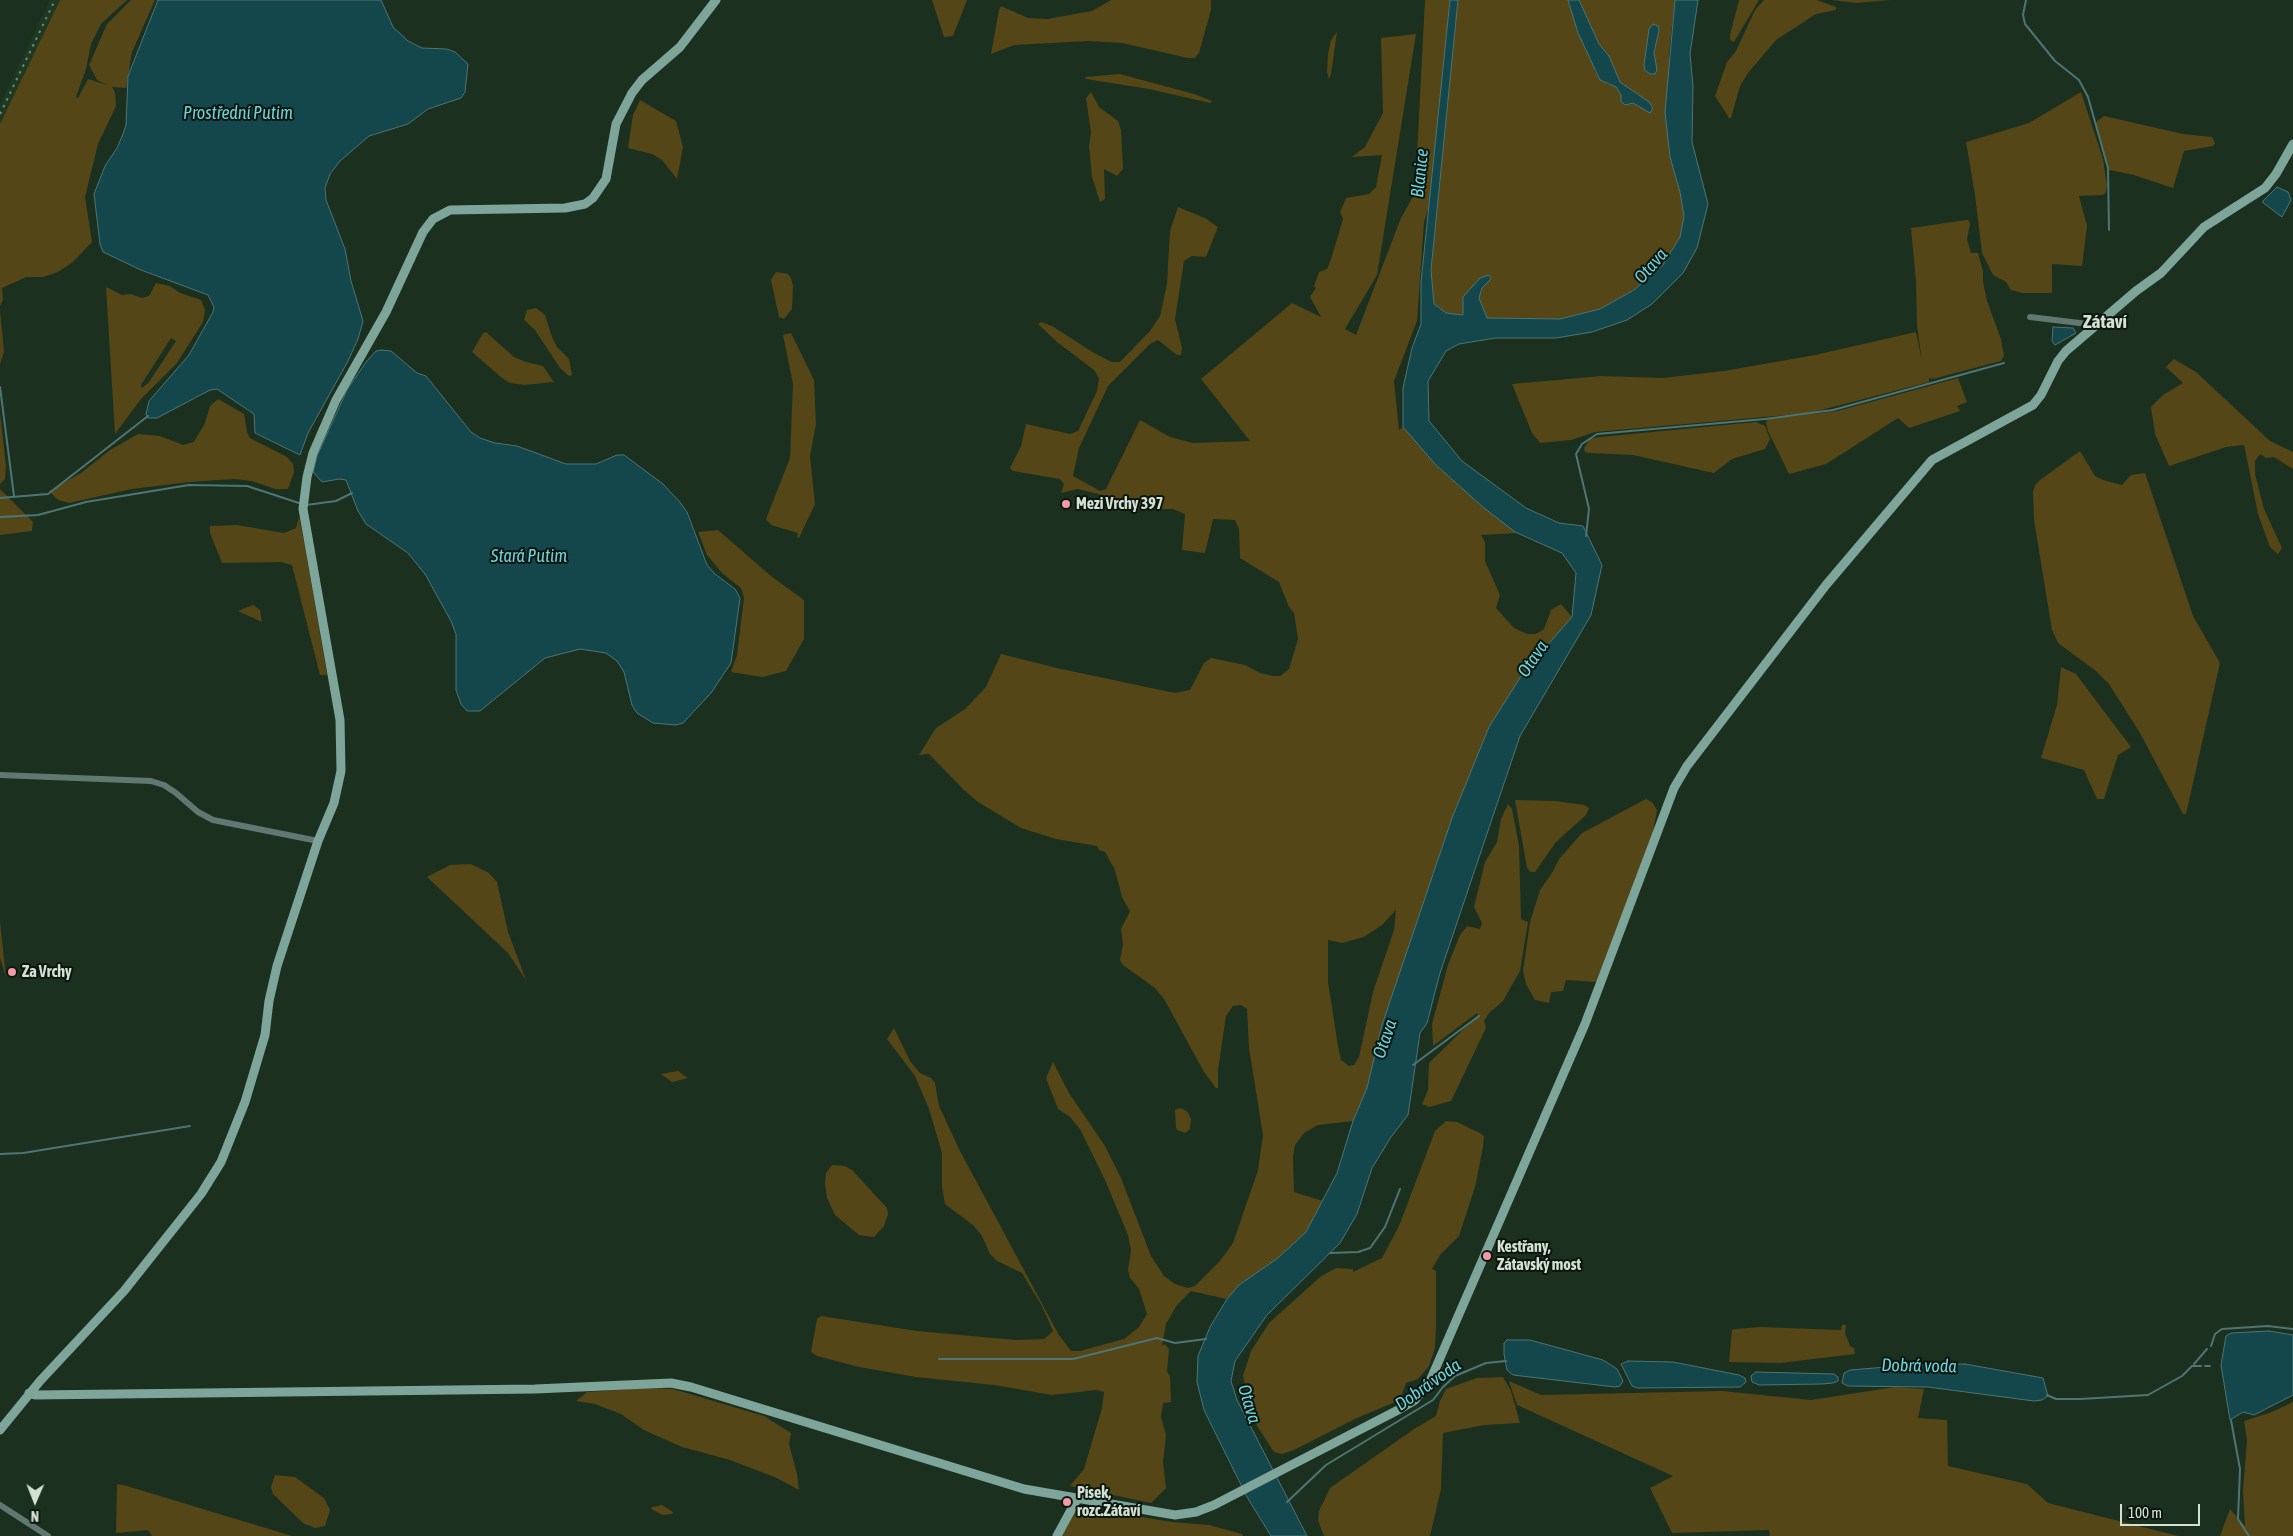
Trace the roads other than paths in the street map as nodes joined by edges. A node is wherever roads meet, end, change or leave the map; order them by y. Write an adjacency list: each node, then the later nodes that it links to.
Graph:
1 (716, 0): 6 (street)
2 (2293, 144): 4 (street)
3 (2030, 317): 4 (street)
4 (2097, 326): 11 (street)
5 (0, 776): 6 (street)
6 (318, 841): 7 (street)
7 (40, 1381): 8 (street); 9 (street)
8 (29, 1393): 9 (street); 10 (street)
9 (48, 1393): 11 (street)
10 (0, 1430)
11 (1077, 1499): 14 (street)
12 (0, 1505): 13 (street)
13 (48, 1536)
14 (1057, 1536)

